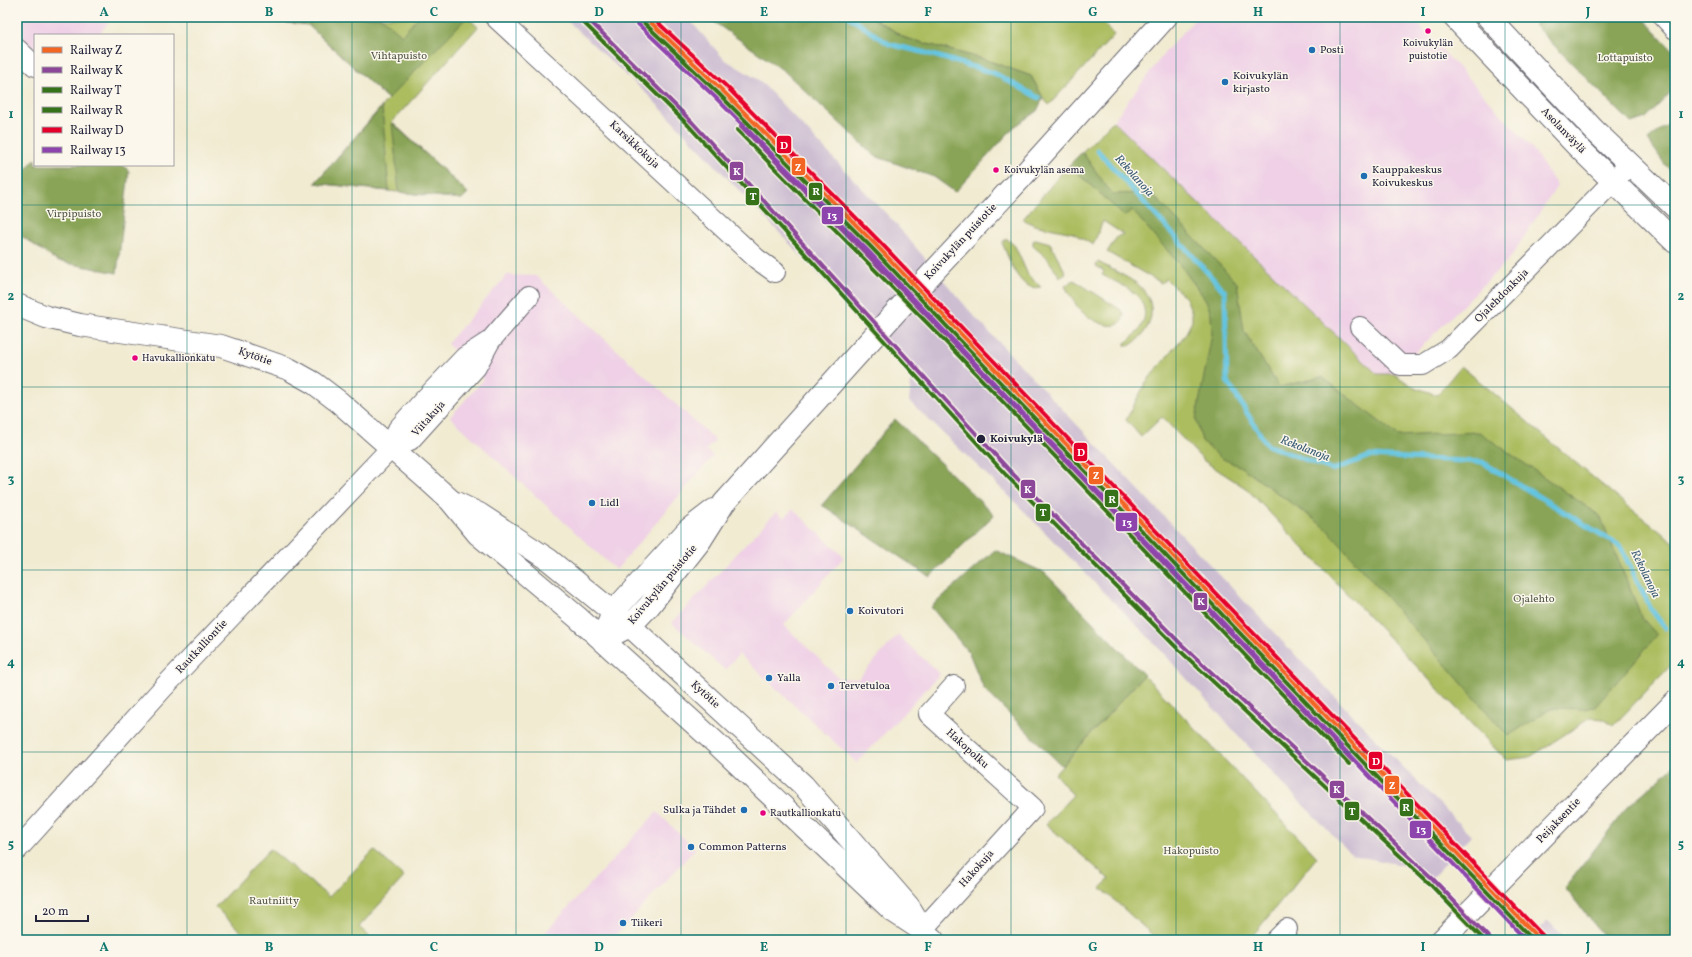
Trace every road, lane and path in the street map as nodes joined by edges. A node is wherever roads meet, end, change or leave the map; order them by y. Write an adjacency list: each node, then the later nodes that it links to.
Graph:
1 (495, 17): 13 (street, Karsikkokuja)
2 (1166, 17): 19 (street, Koivukylän puistotie)
3 (1454, 17): 10 (street, Asolanväylä)
4 (1488, 17): 9 (street, Asolanväylä)
5 (1664, 17): 6 (street)
6 (1675, 29)
7 (17, 49): 8 (street)
8 (34, 65)
9 (1630, 164): 10 (street, Ojalehdonkuja); 11 (street, Asolanväylä)
10 (1612, 181): 12 (street, Asolanväylä); 16 (street, Ojalehdonkuja)
11 (1675, 207)
12 (1675, 242)
13 (775, 272)
14 (529, 296): 17 (street, Viitakuja)
15 (17, 305): 17 (street, Kytötie)
16 (1360, 327)
17 (392, 448): 18 (street, Kytötie); 26 (street, Rautkalliontie)
18 (450, 500): 20 (street, Kytötie); 22 (street, Kytötie)
19 (724, 502): 20 (street, Koivukylän puistotie); 21 (street, Koivukylän puistotie)
20 (613, 612): 21 (street, Kytötie); 22 (street, Koivukylän puistotie)
21 (630, 626): 22 (street, Koivukylän puistotie); 27 (street, Kytötie)
22 (602, 640): 27 (street, Kytötie)
23 (954, 686): 25 (street, Hakopolku)
24 (1675, 702): 28 (street, Peijaksentie)
25 (1033, 808): 27 (street, Hakokuja)
26 (17, 850)
27 (928, 935)
28 (1442, 940)

